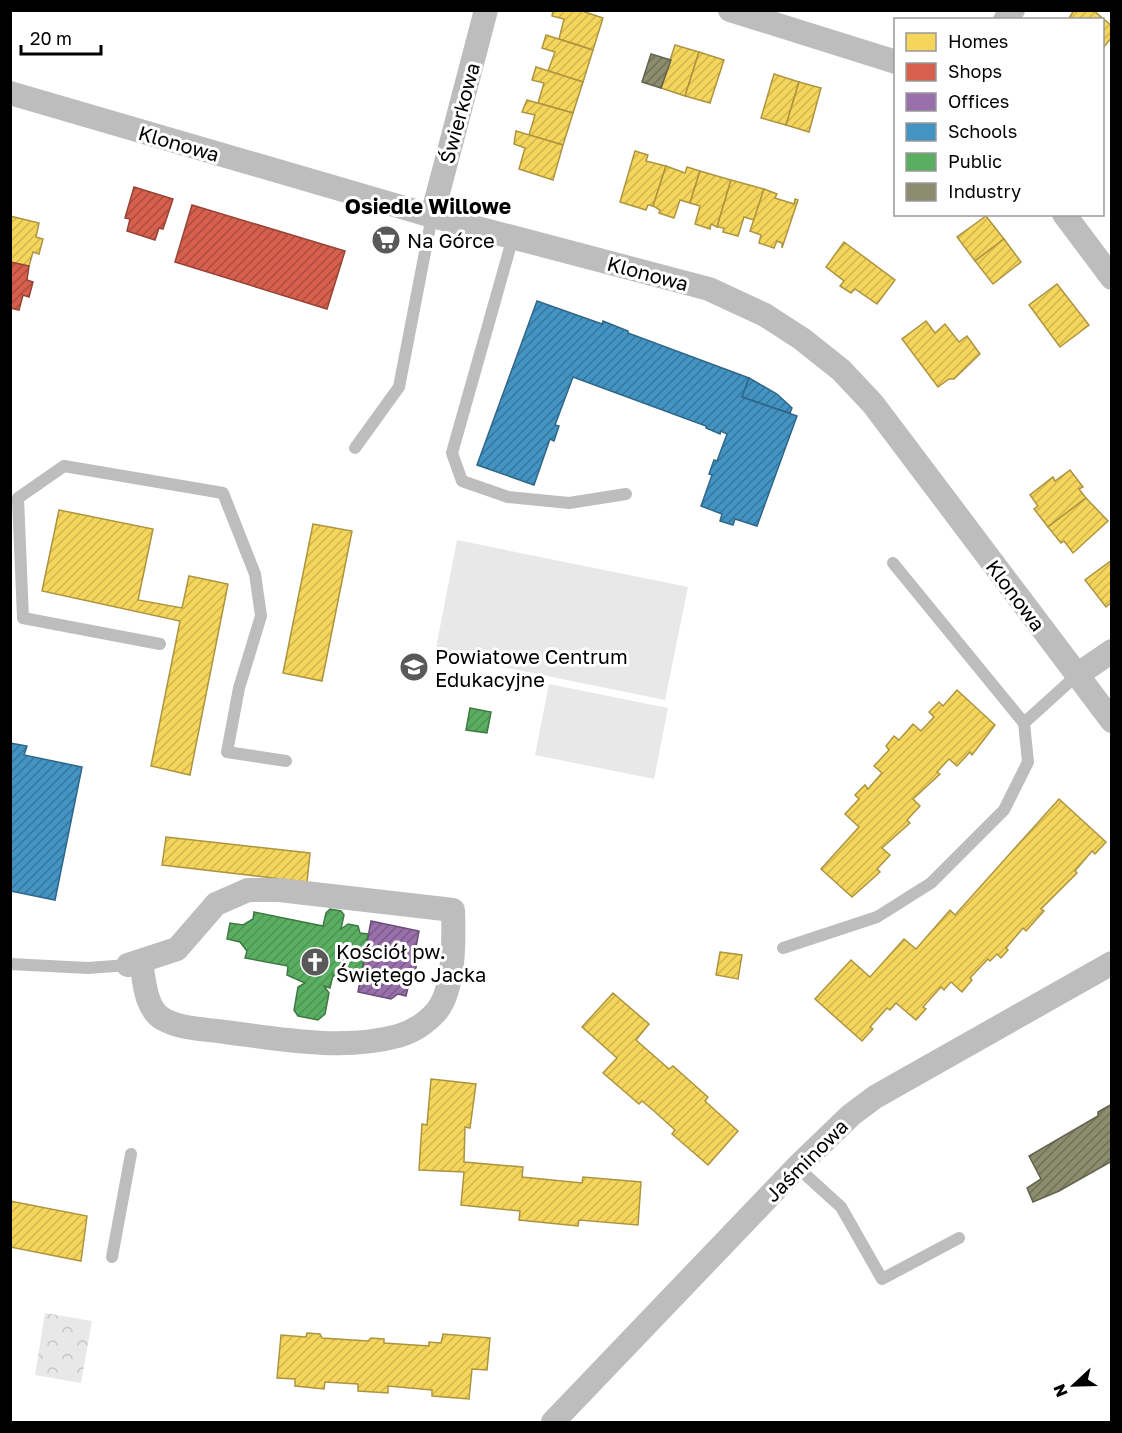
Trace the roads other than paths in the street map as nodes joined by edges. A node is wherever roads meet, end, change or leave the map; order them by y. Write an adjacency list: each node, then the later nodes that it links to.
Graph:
1 (486, 10): 5 (street, Świerkowa)
2 (730, 10): 3 (street)
3 (894, 61)
4 (10, 93): 5 (street, Klonowa)
5 (432, 216): 7 (street, Klonowa); 9 (lane)
6 (1066, 216): 8 (street)
7 (513, 237): 10 (lane); 15 (street, Klonowa)
8 (1112, 278)
9 (355, 447)
10 (626, 494)
11 (14, 497): 13 (lane); 18 (lane)
12 (893, 563): 17 (lane)
13 (160, 644)
14 (1112, 651): 15 (street)
15 (1077, 675): 16 (street, Klonowa); 17 (lane)
16 (1112, 721)
17 (1024, 723): 19 (lane)
18 (286, 761)
19 (783, 948)
20 (135, 963): 20 (street); 22 (lane)
21 (1112, 963): 24 (street, Jaśminowa)
22 (10, 964)
23 (131, 1154): 26 (lane)
24 (797, 1167): 25 (lane); 27 (street, Jaśminowa)
25 (959, 1238)
26 (112, 1257)
27 (553, 1422)

